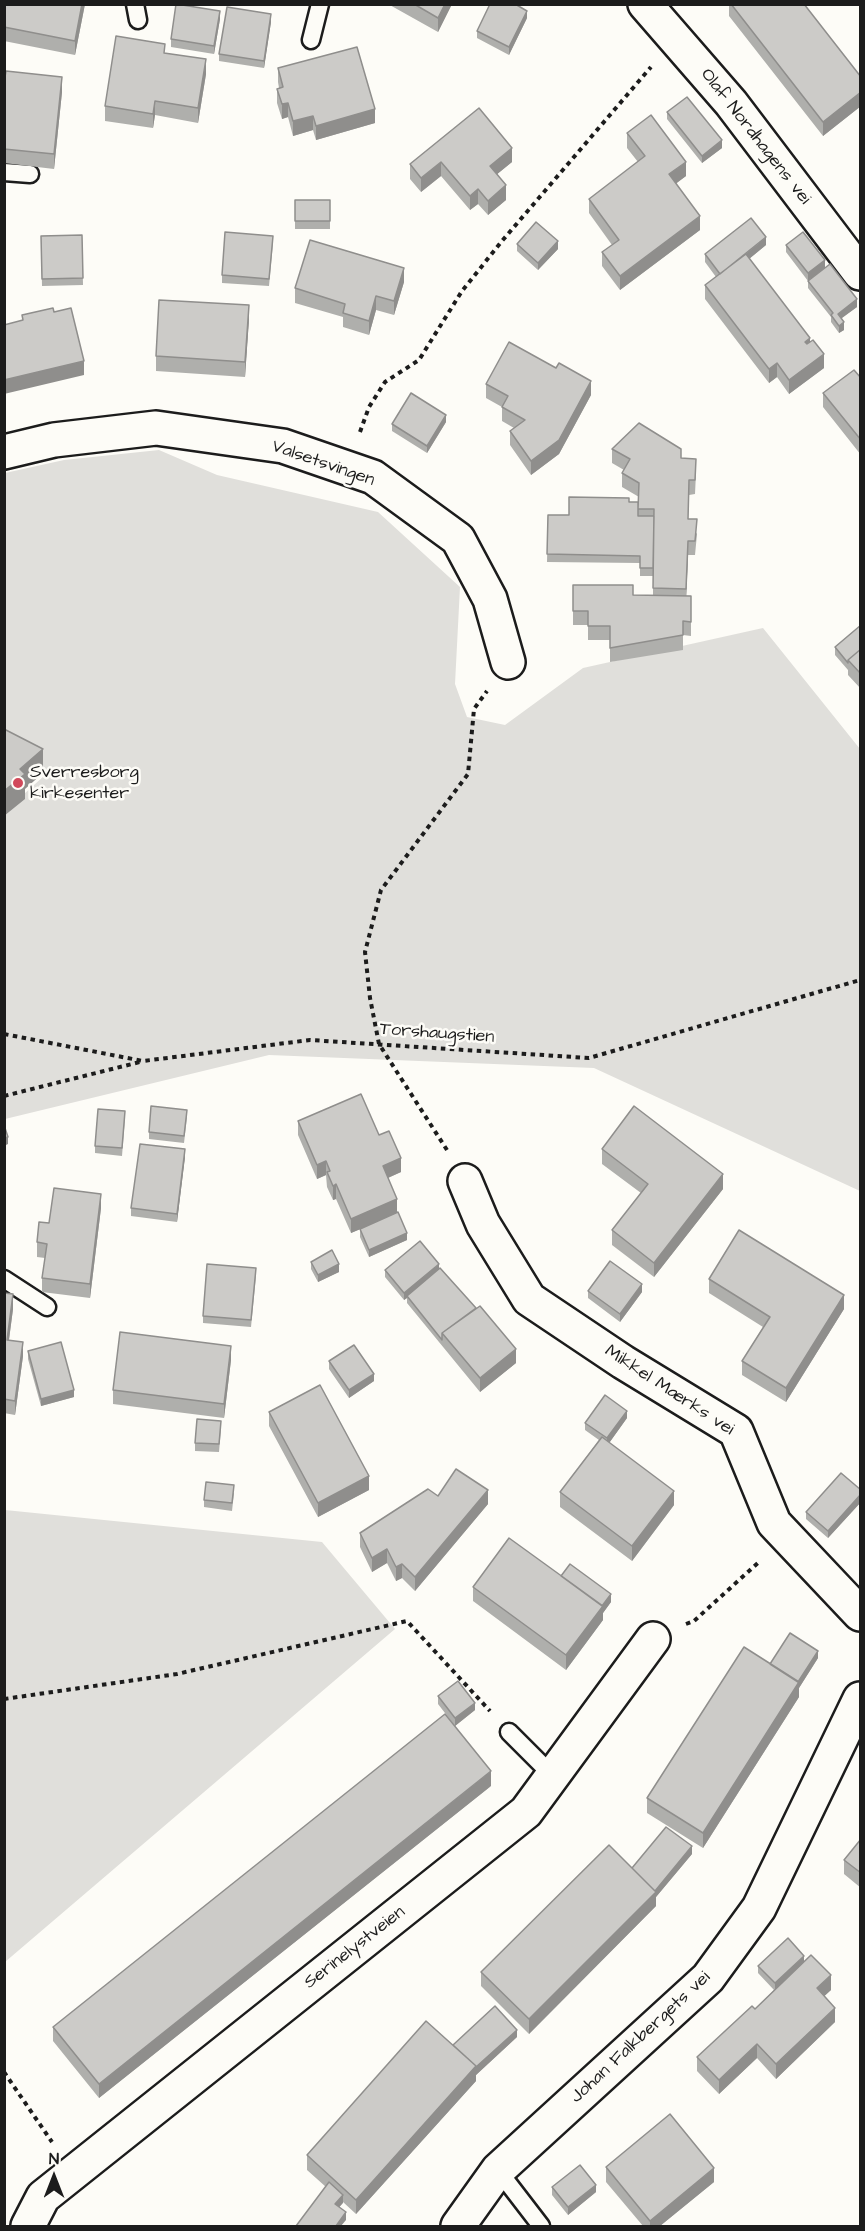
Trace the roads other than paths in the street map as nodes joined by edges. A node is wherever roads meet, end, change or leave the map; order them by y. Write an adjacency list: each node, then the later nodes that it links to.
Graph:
1 (320, 4): 3 (lane)
2 (645, 4): 6 (street, Olaf Nordhagens vei)
3 (311, 40)
4 (4, 172): 5 (lane)
5 (30, 174)
6 (861, 273)
7 (4, 452): 8 (street, Valsetsvingen)
8 (508, 662)
9 (465, 1181): 12 (street, Mikkel Mærks vei)
10 (4, 1279): 11 (lane)
11 (47, 1307)
12 (861, 1614)
13 (652, 1639): 16 (street, Serinelystveien)
14 (861, 1699): 17 (street, Johan Falkbergets vei)
15 (509, 1732): 16 (lane)
16 (553, 1776): 18 (street, Serinelystveien)
17 (498, 2170): 19 (street, Johan Falkbergets vei); 20 (lane)
18 (28, 2226)
19 (458, 2226)
20 (541, 2226)

